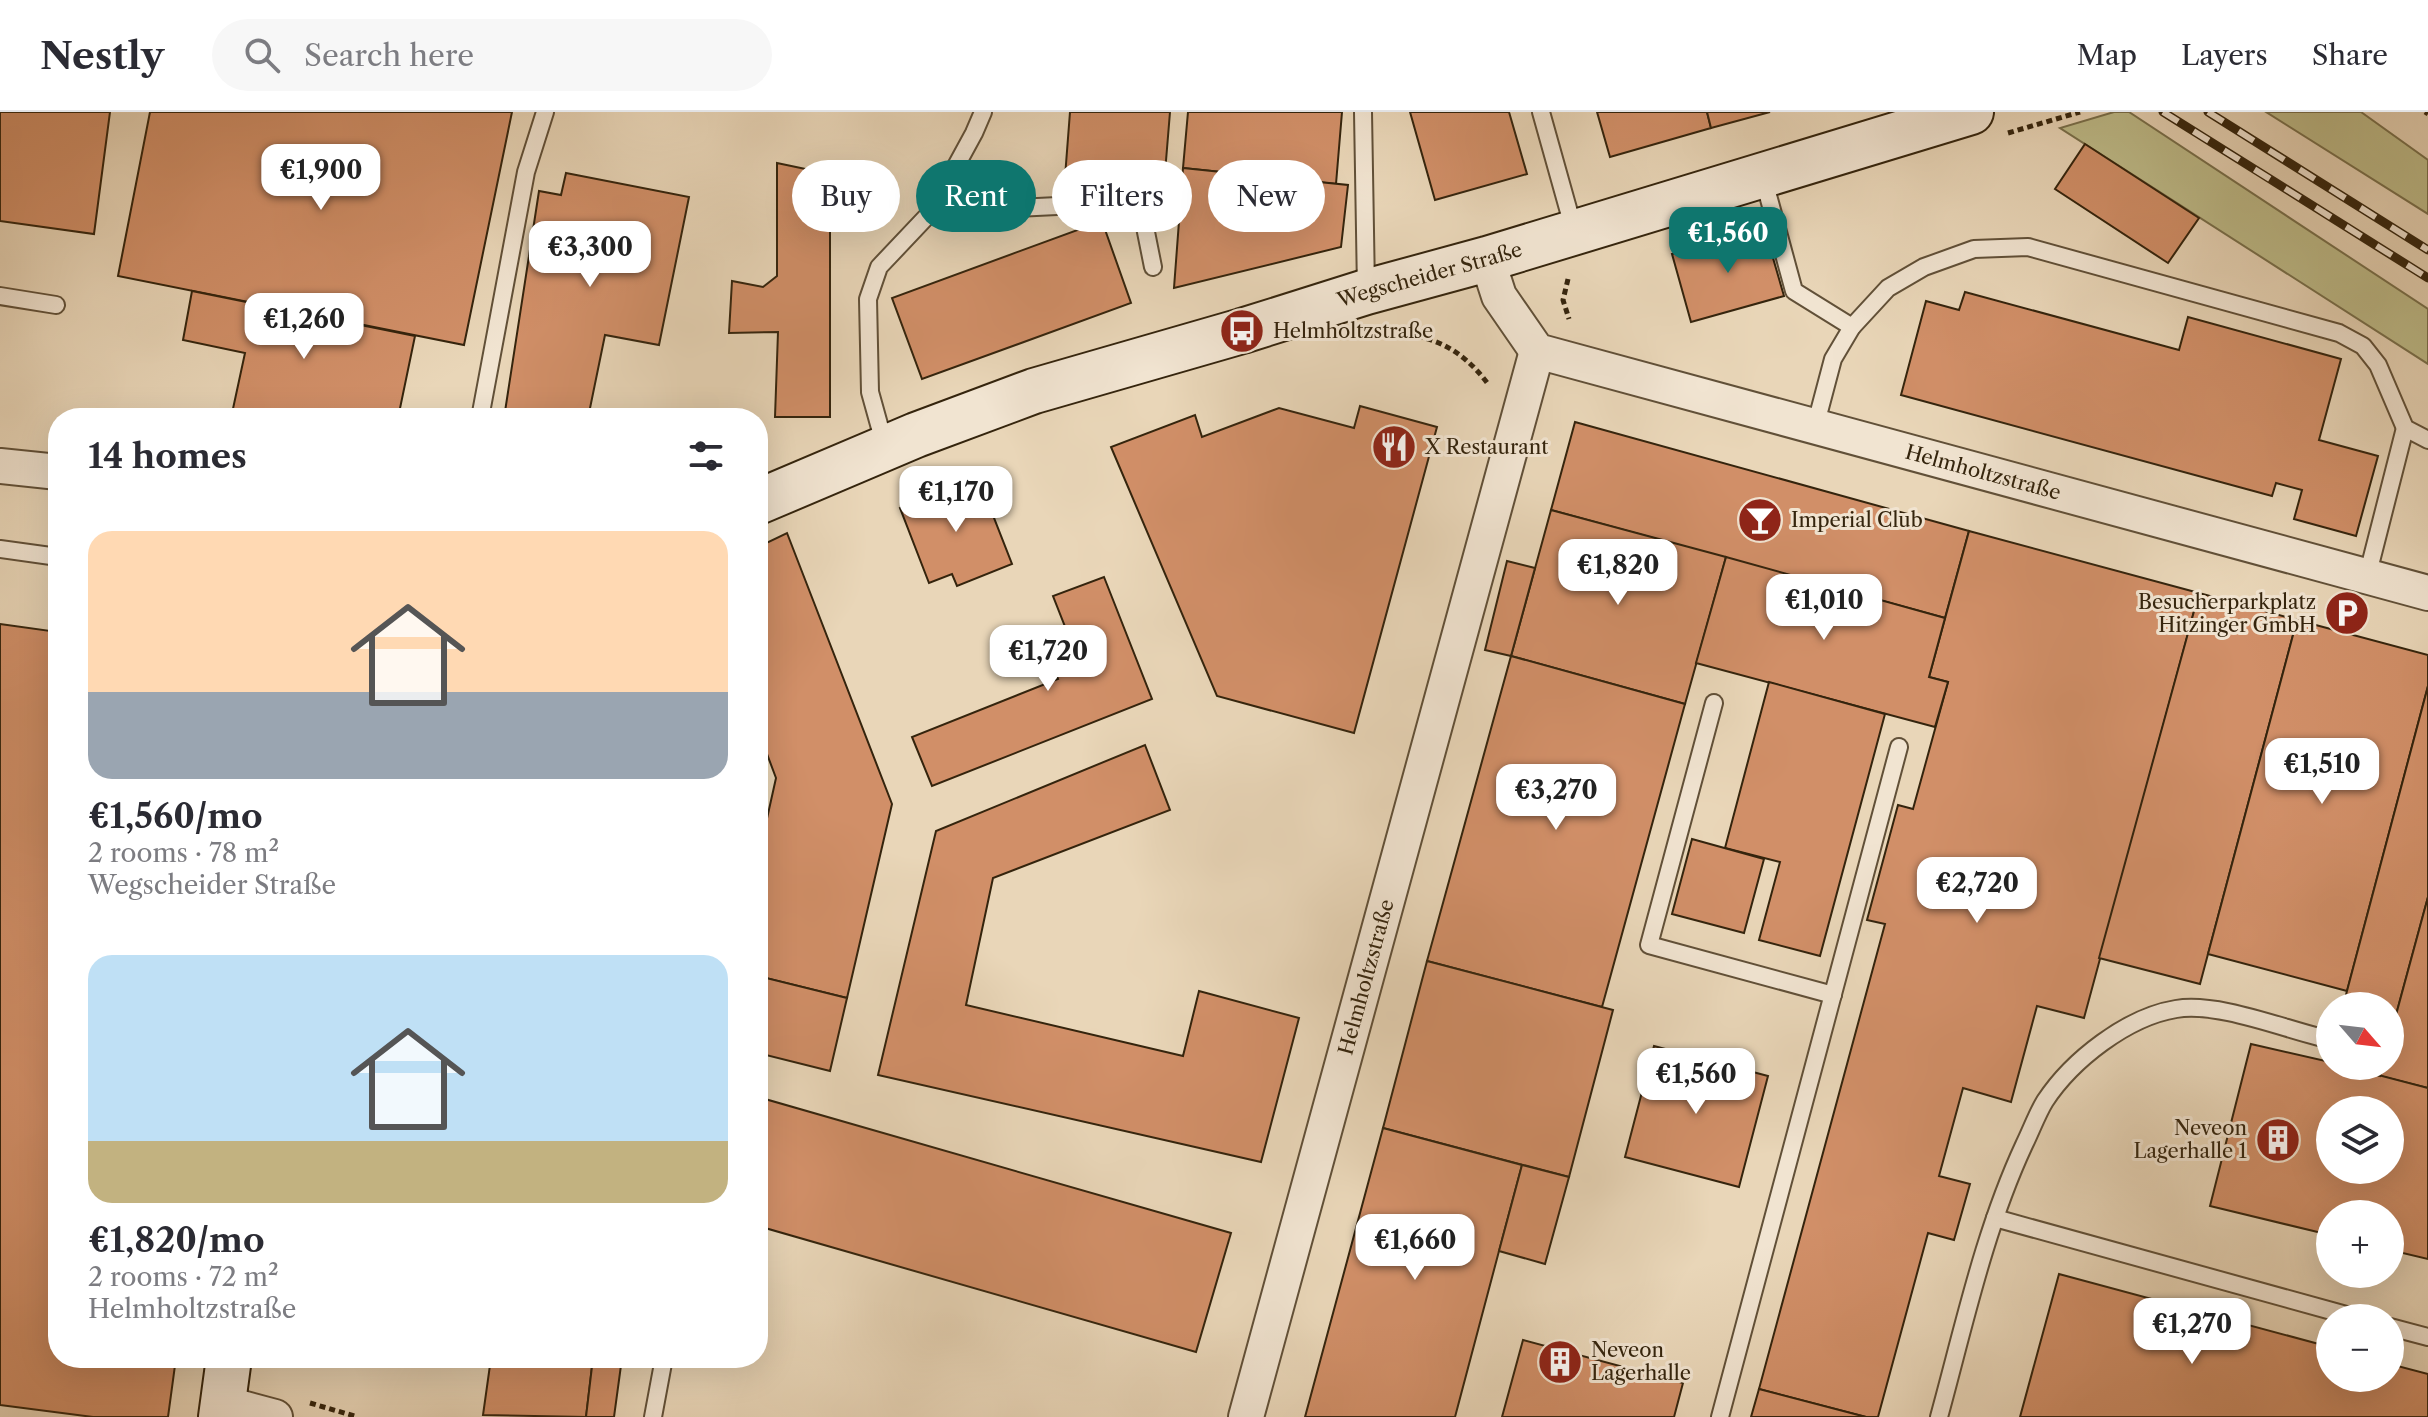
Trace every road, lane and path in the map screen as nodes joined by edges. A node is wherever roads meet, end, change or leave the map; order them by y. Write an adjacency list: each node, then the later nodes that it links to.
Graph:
1 (545, 112): 18 (lane)
2 (983, 112): 6 (lane)
3 (1363, 112): 13 (lane)
4 (1541, 112): 10 (lane)
5 (1971, 112): 7 (street, Wegscheider Straße)
6 (959, 160)
7 (1763, 176): 10 (street, Wegscheider Straße); 16 (lane)
8 (1036, 207): 12 (lane)
9 (916, 228): 22 (lane)
10 (1574, 232): 11 (street, Wegscheider Straße)
11 (1487, 259): 13 (street, Wegscheider Straße); 17 (street)
12 (1153, 267)
13 (1366, 292): 22 (street, Wegscheider Straße)
14 (0, 296): 15 (lane)
15 (56, 305)
16 (1852, 327): 19 (lane); 20 (lane)
17 (1537, 351): 19 (street, Helmholtzstraße); 45 (street, Helmholtzstraße)
18 (482, 408)
19 (1815, 427): 28 (street, Helmholtzstraße)
20 (2405, 428): 21 (lane); 28 (lane)
21 (2428, 440)
22 (886, 447): 25 (street, Wegscheider Straße)
23 (0, 466): 24 (street)
24 (48, 471)
25 (768, 498)
26 (0, 549): 27 (lane)
27 (48, 556)
28 (2367, 577): 29 (street, Helmholtzstraße)
29 (2428, 593)
30 (1714, 703): 32 (lane)
31 (1899, 747): 32 (lane)
32 (1833, 995): 46 (lane)
33 (2316, 1036): 34 (lane)
34 (1995, 1218): 35 (lane); 47 (lane)
35 (2316, 1307)
36 (2404, 1331): 37 (lane)
37 (2428, 1337)
38 (228, 1368): 40 (street)
39 (662, 1368): 44 (lane)
40 (222, 1410): 41 (street)
41 (275, 1417)
42 (346, 1417): 43 (path)
43 (358, 1417)
44 (653, 1417)
45 (1246, 1417)
46 (1720, 1417)
47 (1939, 1417)

